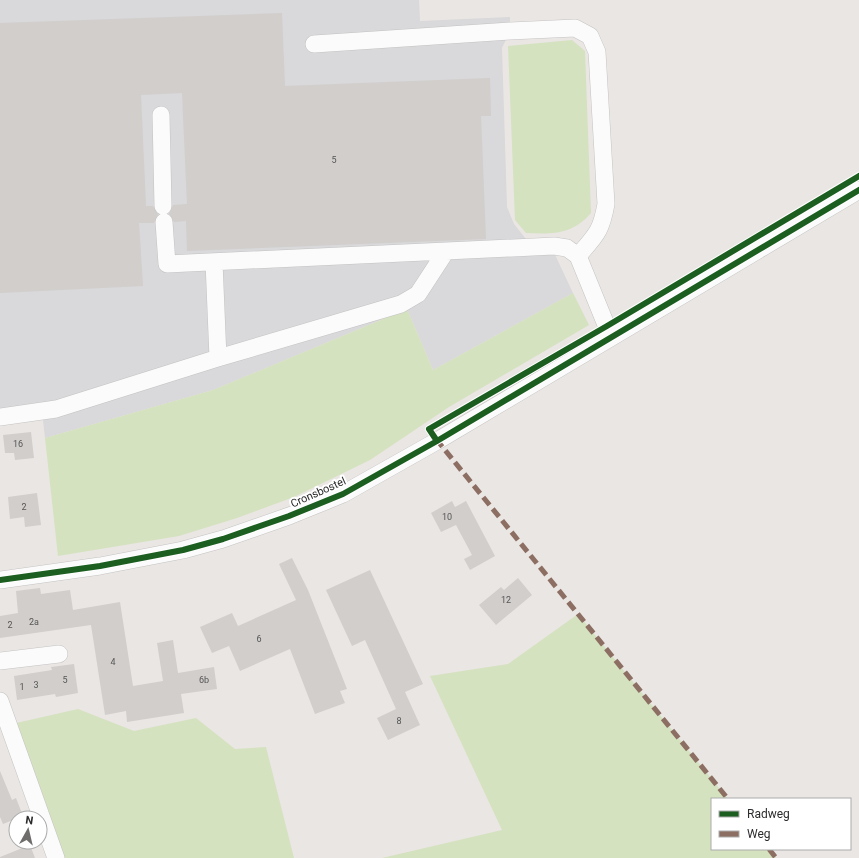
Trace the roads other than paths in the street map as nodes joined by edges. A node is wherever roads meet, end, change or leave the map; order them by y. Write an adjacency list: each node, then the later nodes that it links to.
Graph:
1 (314, 44): 5 (street)
2 (161, 115): 6 (street)
3 (859, 190): 7 (street, Cronsbostel)
4 (446, 251): 5 (street); 6 (street); 8 (street)
5 (578, 256): 7 (street)
6 (214, 262): 8 (street)
7 (611, 337): 10 (street, Cronsbostel)
8 (218, 358): 9 (street)
9 (0, 417)
10 (0, 580)
11 (59, 654): 12 (street)
12 (0, 661)
13 (0, 701): 14 (street)
14 (56, 858)

